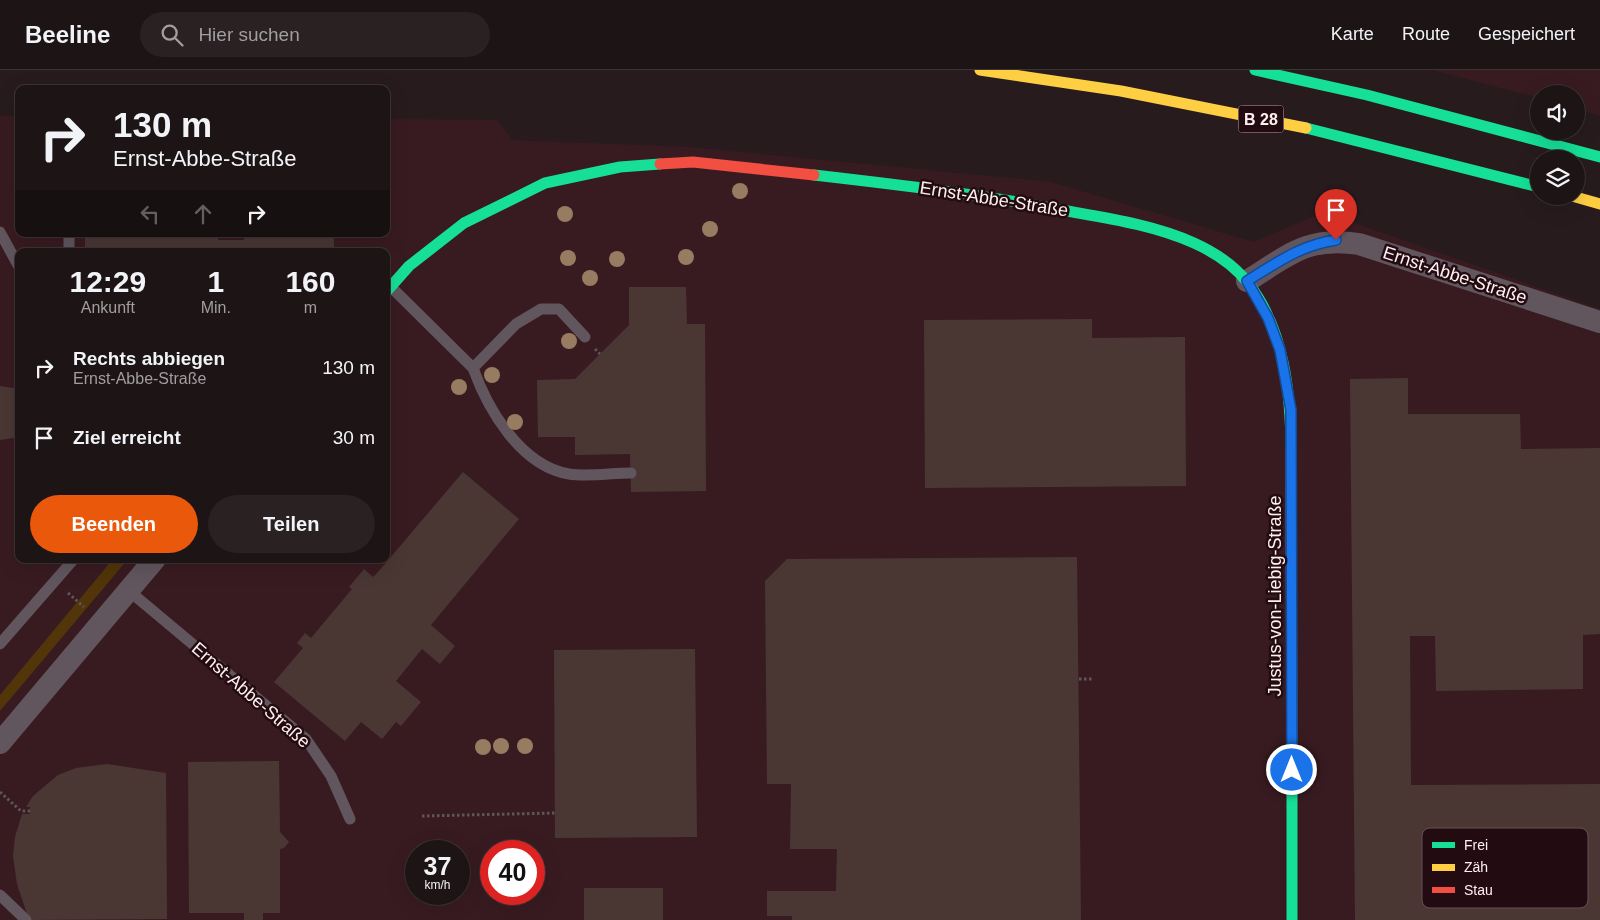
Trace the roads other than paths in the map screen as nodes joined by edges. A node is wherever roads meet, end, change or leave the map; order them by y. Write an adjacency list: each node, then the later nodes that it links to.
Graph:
1 (980, 70): 4 (main road, B 28)
2 (1255, 70): 3 (main road)
3 (1600, 158)
4 (1530, 185)
5 (1585, 200): 6 (main road)
6 (1600, 204)
7 (0, 232): 8 (lane)
8 (15, 260)
9 (1247, 281): 10 (main road, Ernst-Abbe-Straße); 12 (street, Ernst-Abbe-Straße); 24 (main road, Justus-von-Liebig-Straße)
10 (390, 287)
11 (390, 291): 14 (lane)
12 (1600, 322)
13 (585, 337): 14 (lane)
14 (473, 368): 15 (lane)
15 (630, 473)
16 (70, 563): 19 (lane)
17 (152, 563): 18 (street)
18 (128, 590): 20 (street); 21 (lane, Ernst-Abbe-Straße)
19 (0, 644)
20 (0, 743)
21 (350, 819)
22 (0, 895): 23 (lane)
23 (26, 920)
24 (1292, 920)

